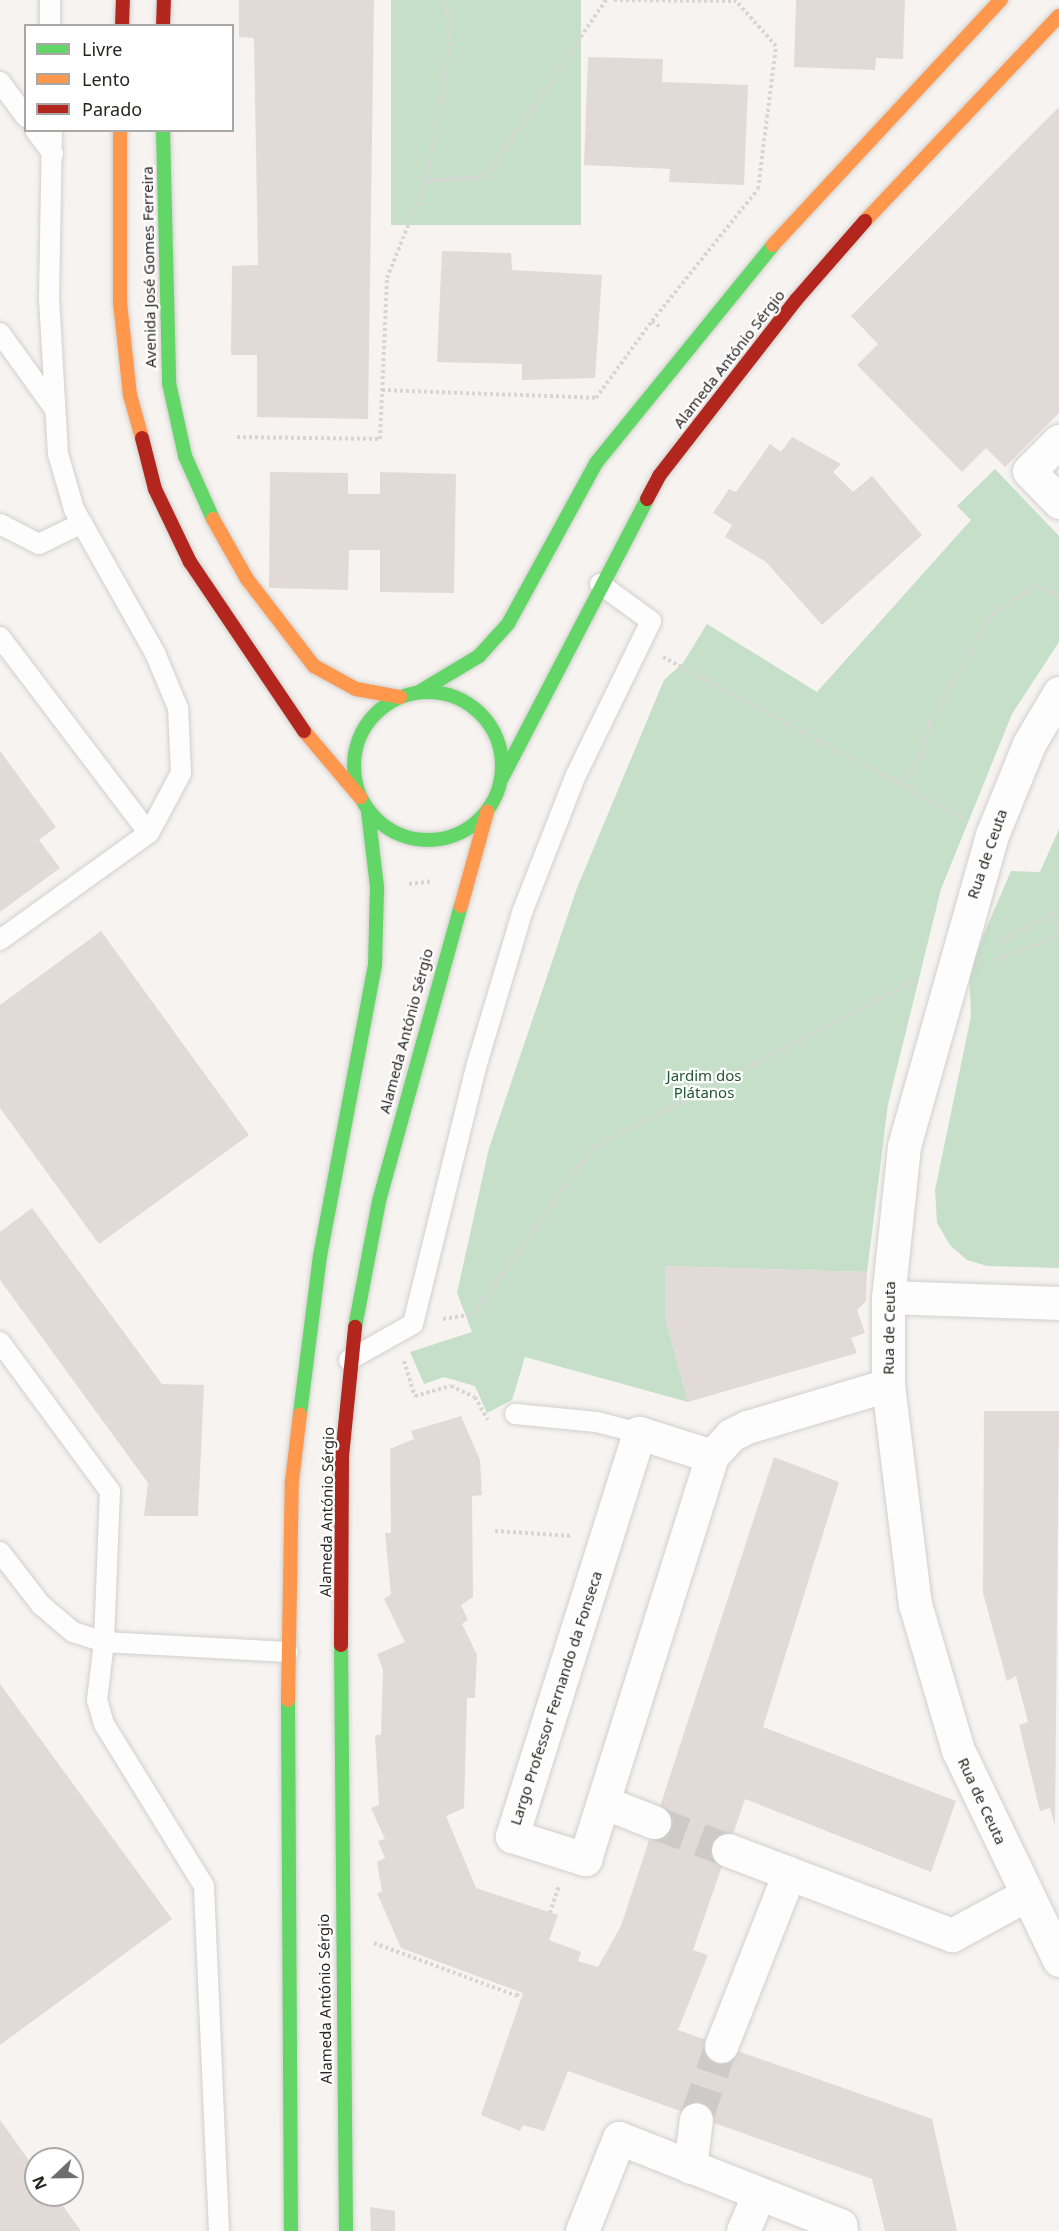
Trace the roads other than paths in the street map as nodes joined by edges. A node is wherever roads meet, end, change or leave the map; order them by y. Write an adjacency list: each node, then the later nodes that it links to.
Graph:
1 (50, 0): 6 (lane)
2 (123, 0): 7 (street)
3 (164, 0): 8 (street)
4 (1001, 0): 24 (street)
5 (1059, 16): 22 (street, Alameda António Sérgio)
6 (50, 24)
7 (122, 24)
8 (163, 24)
9 (0, 82): 10 (lane)
10 (24, 114)
11 (36, 132): 15 (lane)
12 (52, 132): 15 (lane)
13 (120, 132): 28 (street, Avenida José Gomes Ferreira)
14 (163, 132): 26 (street, Avenida José Gomes Ferreira)
15 (52, 154): 17 (lane)
16 (0, 333): 17 (lane)
17 (54, 408): 20 (lane)
18 (1059, 441): 19 (street)
19 (1059, 502)
20 (82, 523): 21 (lane); 31 (lane)
21 (0, 524)
22 (600, 584): 27 (street, Alameda António Sérgio); 36 (lane)
23 (0, 637): 31 (lane)
24 (419, 692): 26 (street); 27 (street)
25 (1059, 693): 33 (street, Rua de Ceuta)
26 (400, 697): 28 (street)
27 (502, 778): 30 (street)
28 (360, 797): 29 (street)
29 (368, 812): 30 (street); 43 (street)
30 (487, 812): 36 (street, Alameda António Sérgio)
31 (148, 832): 32 (lane)
32 (0, 940)
33 (888, 1297): 34 (street); 37 (street, Rua de Ceuta)
34 (1059, 1303)
35 (0, 1341): 42 (lane)
36 (349, 1360): 56 (street, Alameda António Sérgio)
37 (888, 1385): 40 (street, Largo Professor Fernando da Fonseca); 48 (street, Rua de Ceuta)
38 (515, 1414): 39 (lane)
39 (639, 1433): 40 (street); 44 (street, Largo Professor Fernando da Fonseca)
40 (712, 1456): 44 (street, Largo Professor Fernando da Fonseca)
41 (0, 1552): 42 (lane)
42 (104, 1642): 43 (lane); 54 (lane)
43 (288, 1652): 55 (street)
44 (603, 1802): 45 (street)
45 (654, 1822)
46 (728, 1850): 47 (street)
47 (789, 1873): 48 (street); 50 (street)
48 (1026, 1895): 49 (street, Rua de Ceuta)
49 (1059, 1960)
50 (721, 2046)
51 (696, 2120): 52 (street)
52 (690, 2167): 53 (street); 57 (street)
53 (758, 2195): 58 (street); 59 (street)
54 (219, 2231)
55 (291, 2231)
56 (346, 2231)
57 (582, 2231)
58 (743, 2231)
59 (841, 2231)

